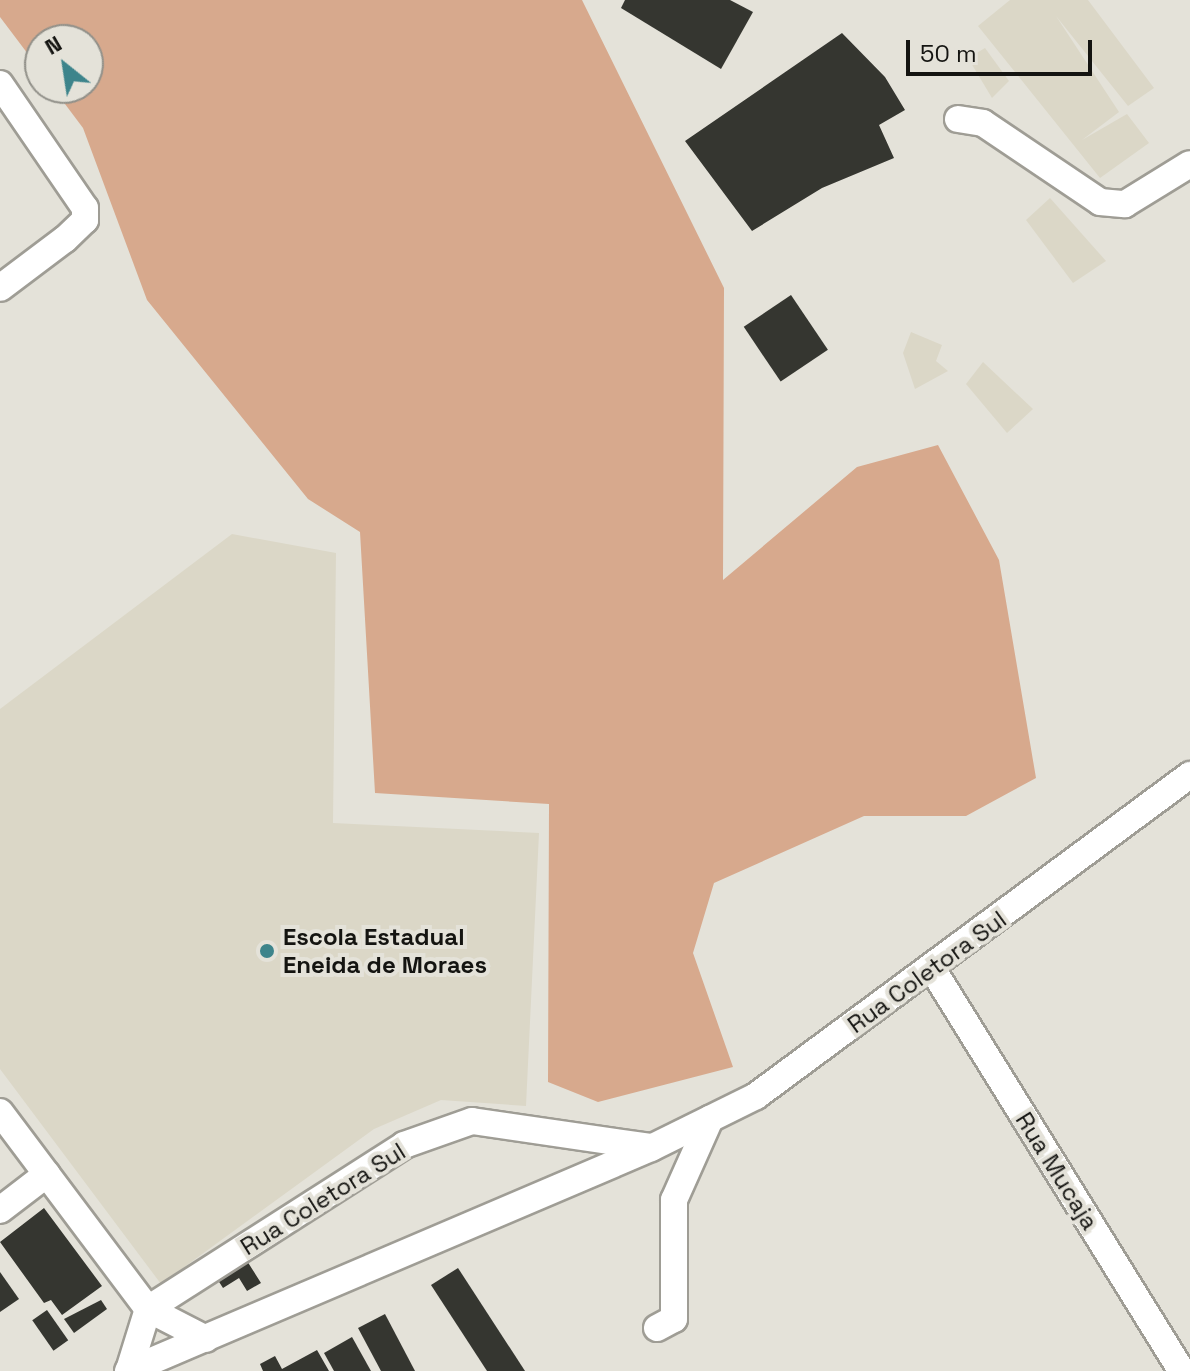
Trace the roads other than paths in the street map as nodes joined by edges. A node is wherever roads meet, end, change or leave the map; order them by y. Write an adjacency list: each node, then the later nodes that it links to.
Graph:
1 (0, 84): 4 (street)
2 (958, 119): 3 (street)
3 (1190, 164)
4 (0, 288)
5 (1190, 775): 6 (street, Rua Coletora Sul)
6 (933, 970): 8 (street, Rua Coletora Sul); 16 (street, Rua Mucaja)
7 (0, 1112): 10 (street)
8 (710, 1119): 9 (street, Rua Coletora Sul); 13 (street)
9 (651, 1148): 12 (street, Rua Coletora Sul); 14 (street, Rua Coletora Sul)
10 (47, 1174): 11 (street); 12 (street)
11 (0, 1210)
12 (148, 1309): 14 (street); 15 (street, Rua Coletora Sul)
13 (657, 1328)
14 (206, 1339): 15 (street, Rua Coletora Sul)
15 (128, 1371)
16 (1182, 1371)

